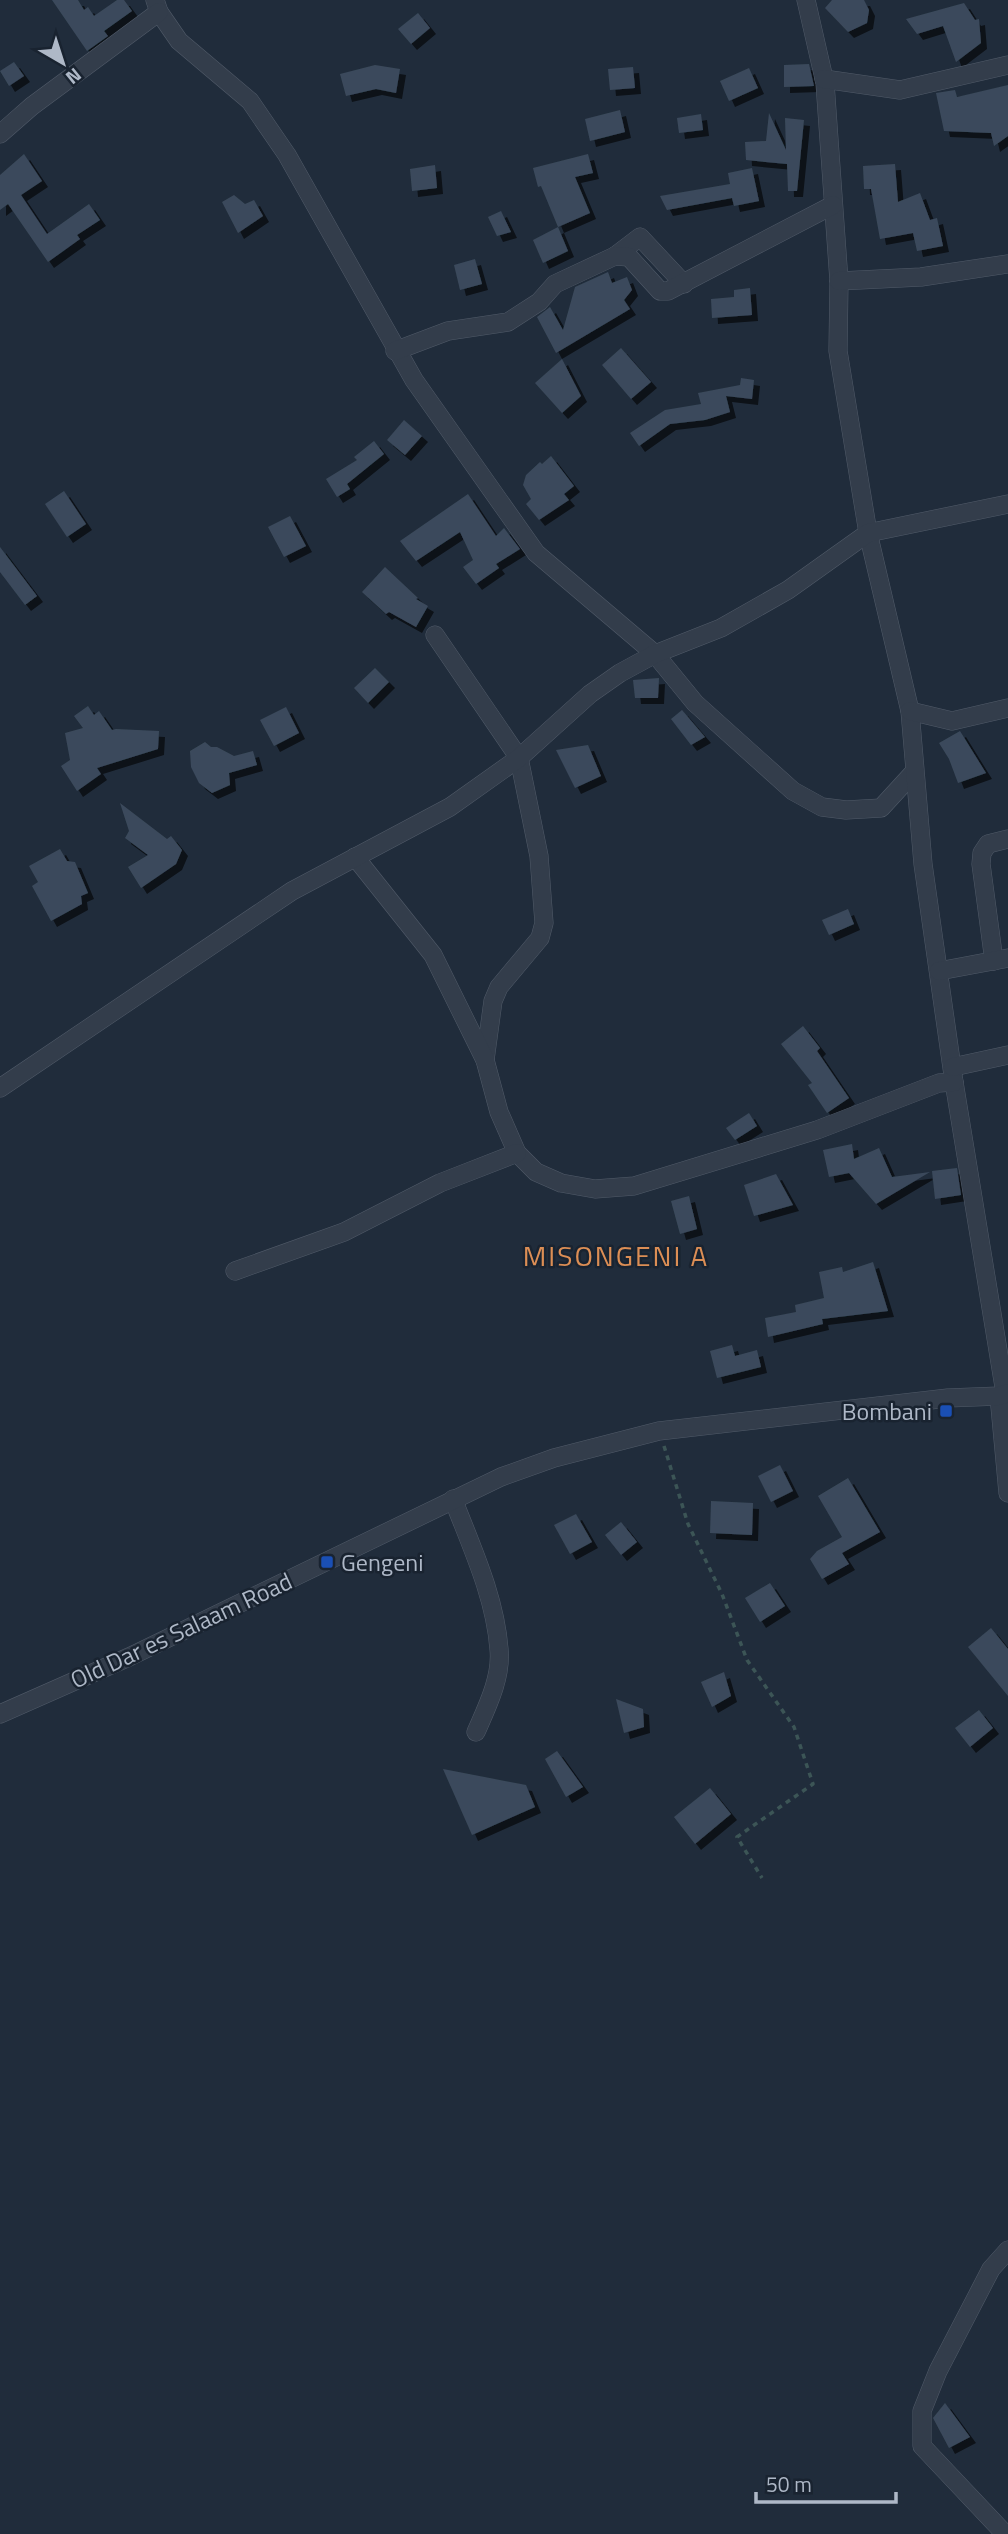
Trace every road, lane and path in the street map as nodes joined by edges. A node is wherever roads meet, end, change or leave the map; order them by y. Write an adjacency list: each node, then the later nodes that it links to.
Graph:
1 (806, 0): 4 (street)
2 (157, 6): 5 (street); 9 (street)
3 (1008, 65): 4 (street)
4 (824, 79): 6 (street)
5 (0, 134)
6 (833, 205): 8 (street); 9 (street)
7 (1008, 264): 8 (street)
8 (839, 281): 11 (street)
9 (395, 351): 13 (street)
10 (1008, 504): 11 (street)
11 (868, 533): 13 (street); 15 (street)
12 (435, 635): 16 (street)
13 (655, 654): 16 (street); 17 (street)
14 (1008, 708): 15 (street)
15 (910, 711): 17 (street)
16 (519, 758): 19 (street); 23 (street)
17 (914, 772): 21 (street)
18 (1008, 839): 20 (street)
19 (355, 857): 23 (street); 25 (street)
20 (1001, 959): 21 (street)
21 (939, 971): 24 (street)
22 (1008, 1055): 24 (street)
23 (485, 1060): 26 (street)
24 (954, 1075): 26 (street); 28 (street)
25 (0, 1088)
26 (517, 1153): 27 (street)
27 (235, 1271)
28 (1004, 1394): 29 (street, Old Dar es Salaam Road); 30 (street)
29 (659, 1432): 32 (street, Old Dar es Salaam Road); 35 (path)
30 (1004, 1434): 31 (street)
31 (1008, 1493)
32 (453, 1499): 33 (street, Old Dar es Salaam Road); 34 (street)
33 (0, 1714)
34 (476, 1732)
35 (762, 1878)
36 (1008, 2250): 37 (street)
37 (1005, 2534)

